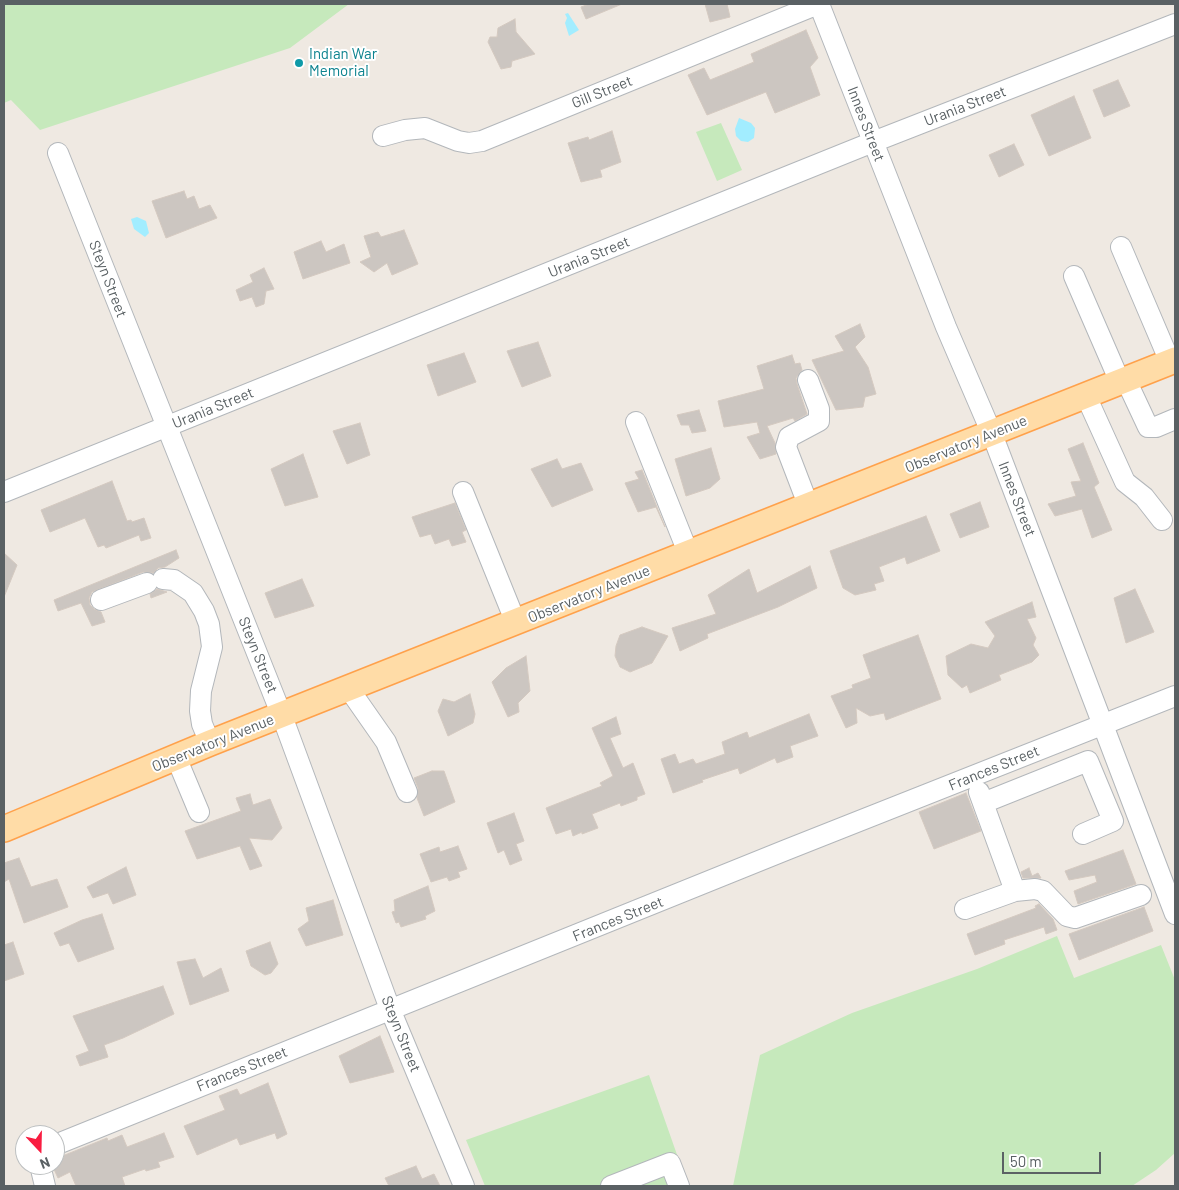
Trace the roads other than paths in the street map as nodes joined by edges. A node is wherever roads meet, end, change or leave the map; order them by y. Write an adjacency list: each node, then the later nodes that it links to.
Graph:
1 (819, 4): 3 (street, Gill Street); 4 (street, Innes Street)
2 (1175, 24): 4 (street, Urania Street)
3 (383, 136)
4 (873, 142): 14 (street, Urania Street); 15 (street, Innes Street)
5 (58, 153): 14 (street, Steyn Street)
6 (1122, 247): 8 (street)
7 (1074, 276): 10 (street)
8 (1174, 361): 10 (main road, Observatory Avenue)
9 (808, 380): 18 (street)
10 (1123, 381): 11 (main road, Observatory Avenue); 12 (street)
11 (1086, 396): 15 (main road, Observatory Avenue); 19 (street)
12 (1175, 419)
13 (636, 422): 20 (street)
14 (166, 427): 17 (street, Urania Street); 25 (street, Steyn Street)
15 (992, 434): 18 (main road, Observatory Avenue); 26 (street, Innes Street)
16 (469, 491): 22 (street)
17 (4, 492)
18 (809, 507): 20 (main road, Observatory Avenue)
19 (1162, 520)
20 (689, 555): 22 (main road, Observatory Avenue)
21 (101, 600): 27 (street)
22 (520, 622): 23 (main road, Observatory Avenue)
23 (349, 689): 25 (main road, Observatory Avenue); 30 (street)
24 (1175, 696): 26 (street, Frances Street)
25 (282, 716): 27 (main road, Observatory Avenue); 39 (street, Steyn Street)
26 (1103, 725): 29 (street, Frances Street); 38 (street, Innes Street)
27 (210, 743): 28 (main road, Observatory Avenue)
28 (176, 757): 32 (street); 33 (main road, Observatory Avenue)
29 (973, 776): 31 (street); 39 (street, Frances Street)
30 (407, 792)
31 (983, 803): 34 (street); 35 (street)
32 (199, 812)
33 (4, 829)
34 (1083, 834)
35 (1015, 891): 36 (street); 37 (street)
36 (1141, 895)
37 (965, 909)
38 (1175, 914)
39 (390, 1009): 40 (street, Frances Street); 41 (street, Steyn Street)
40 (65, 1141)
41 (464, 1186)
42 (611, 1186): 43 (street)
43 (679, 1186)

